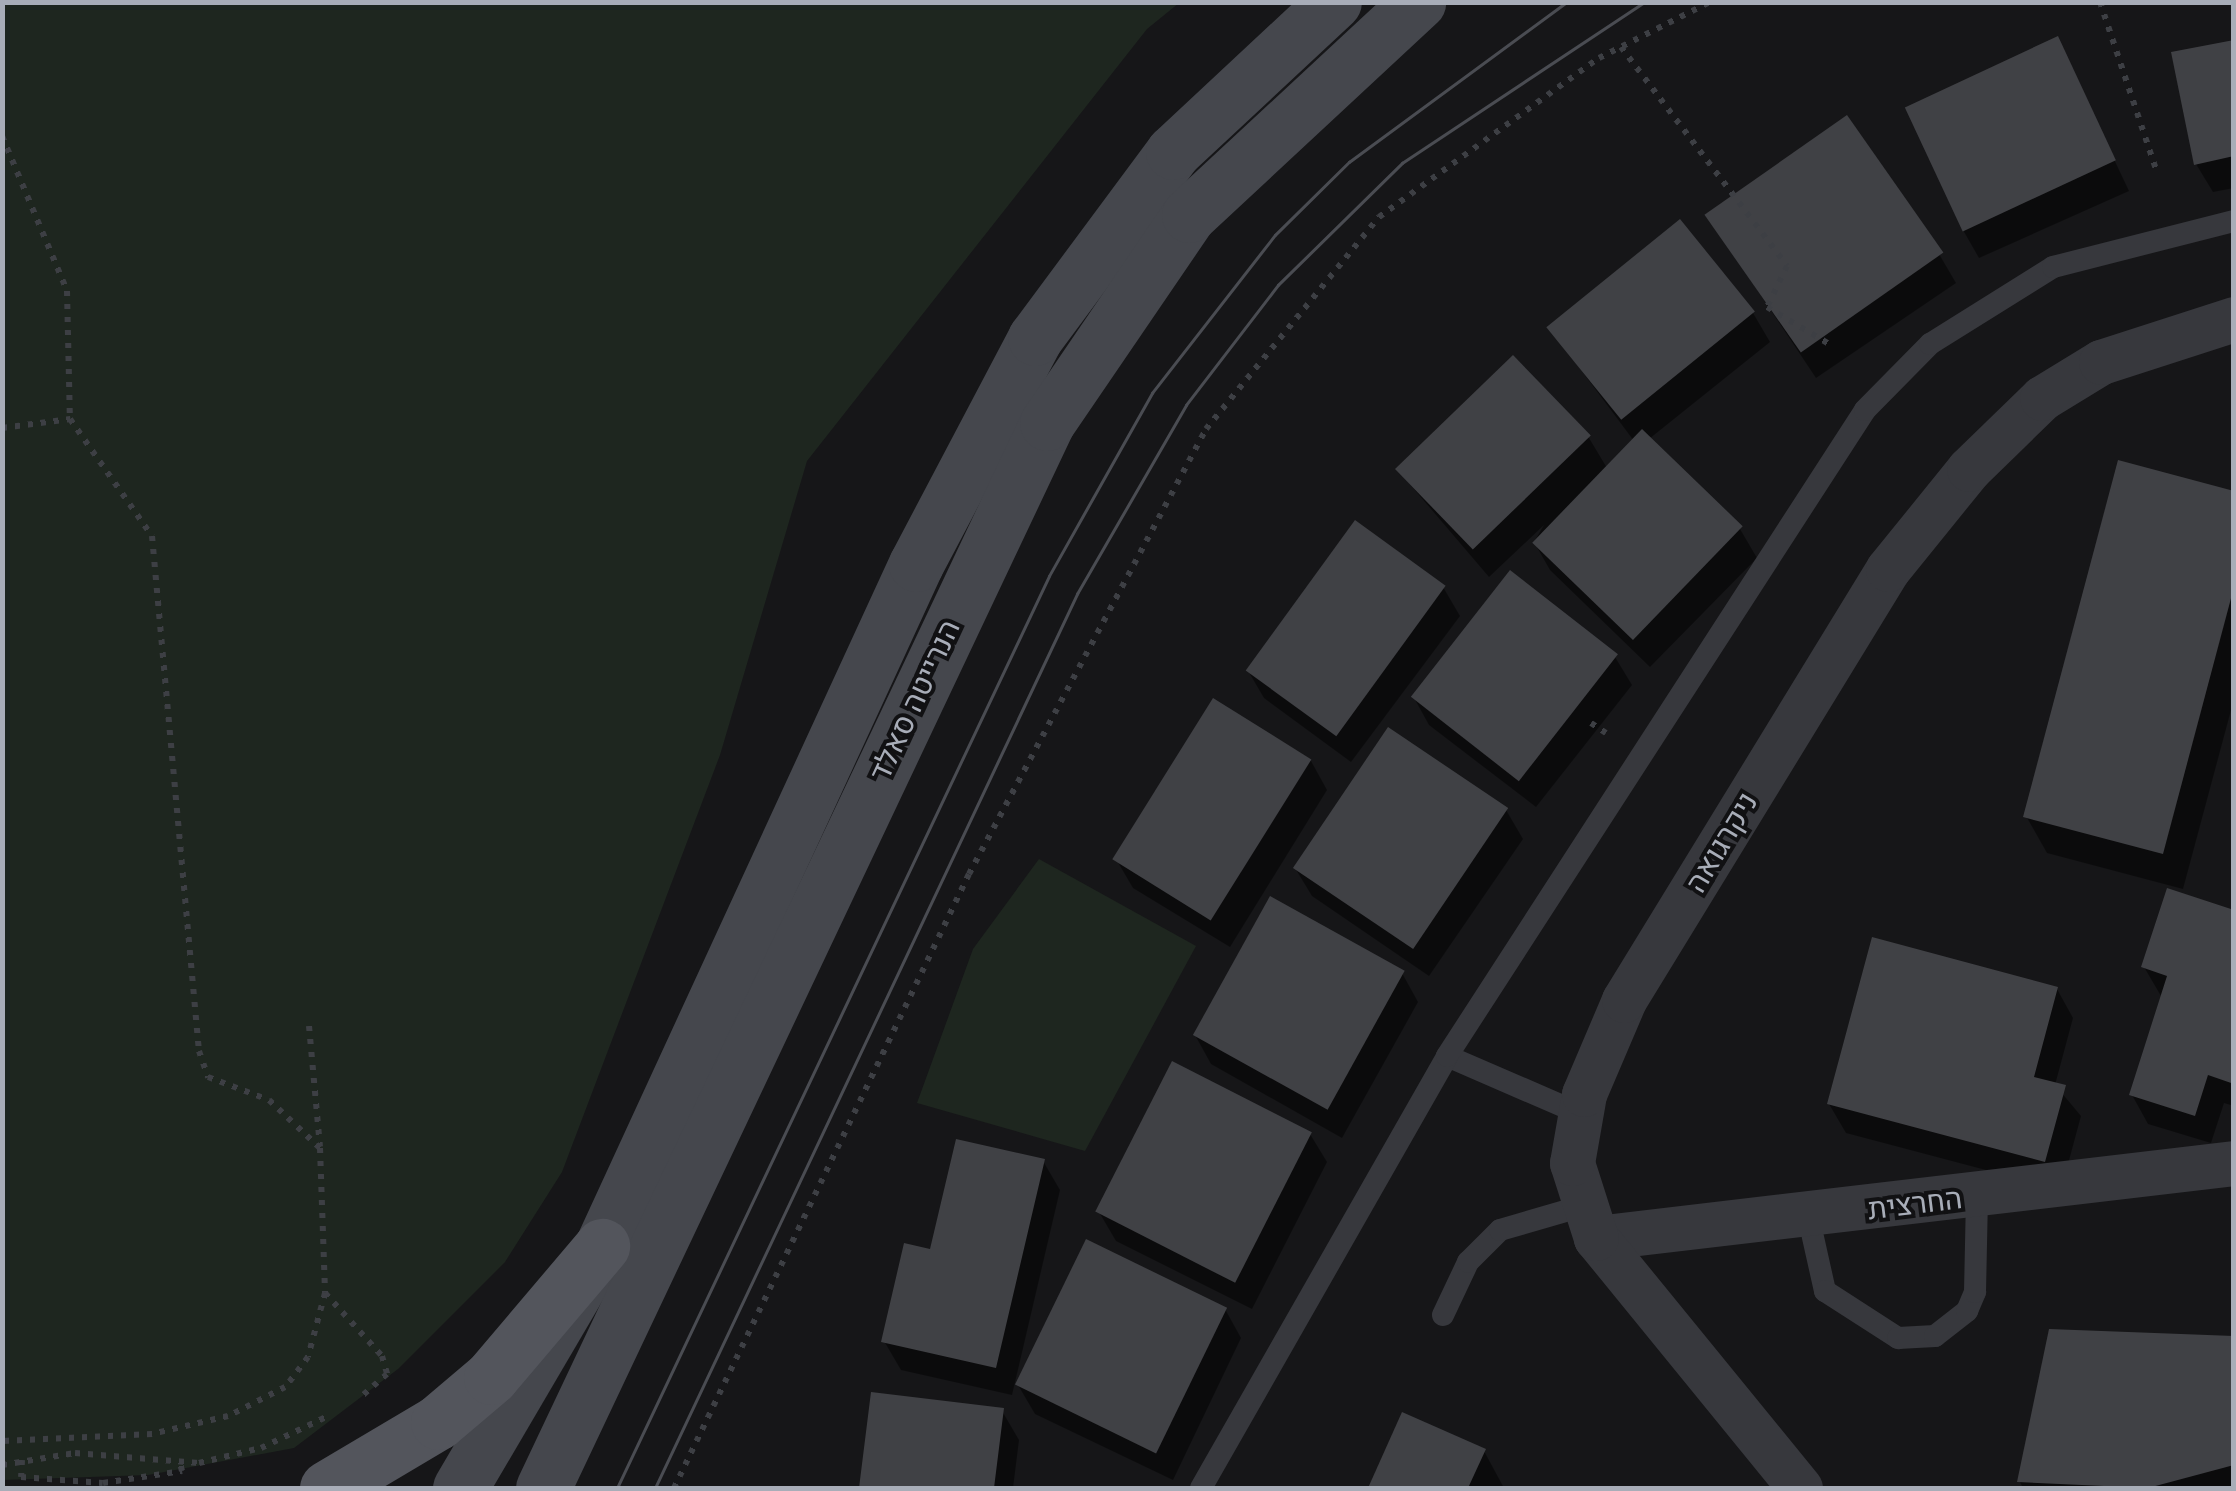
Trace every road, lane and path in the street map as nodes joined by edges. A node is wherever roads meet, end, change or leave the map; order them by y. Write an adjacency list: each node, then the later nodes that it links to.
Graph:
1 (1334, 2): 21 (main road, הנרייטה סאלד)
2 (1418, 2): 33 (main road, הנרייטה סאלד)
3 (1710, 2): 5 (path)
4 (2100, 2): 7 (path)
5 (1621, 46): 10 (path); 34 (path)
6 (2, 136): 11 (path)
7 (2156, 169)
8 (2234, 221): 14 (lane)
9 (2234, 318): 15 (street, ניקרגואה)
10 (1829, 344)
11 (70, 419): 12 (path); 16 (path)
12 (2, 428)
13 (309, 1026): 16 (path)
14 (1447, 1056): 15 (lane); 35 (lane)
15 (1581, 1114): 20 (street, ניקרגואה)
16 (320, 1148): 22 (path)
17 (2234, 1162): 18 (street, החרצית)
18 (1977, 1195): 19 (street, החרצית); 19 (lane)
19 (1808, 1215): 20 (street, החרצית)
20 (1587, 1223): 23 (lane); 36 (street)
21 (602, 1246): 31 (main road); 32 (main road, הנרייטה סאלד)
22 (326, 1293): 24 (path); 26 (path)
23 (1443, 1314)
24 (358, 1400)
25 (341, 1409): 28 (path)
26 (2, 1441)
27 (22, 1460): 28 (path); 29 (path); 30 (path)
28 (180, 1463): 30 (path)
29 (2, 1464)
30 (103, 1486)
31 (327, 1488)
32 (460, 1488)
33 (543, 1488)
34 (674, 1488)
35 (1201, 1488)
36 (1800, 1488)

